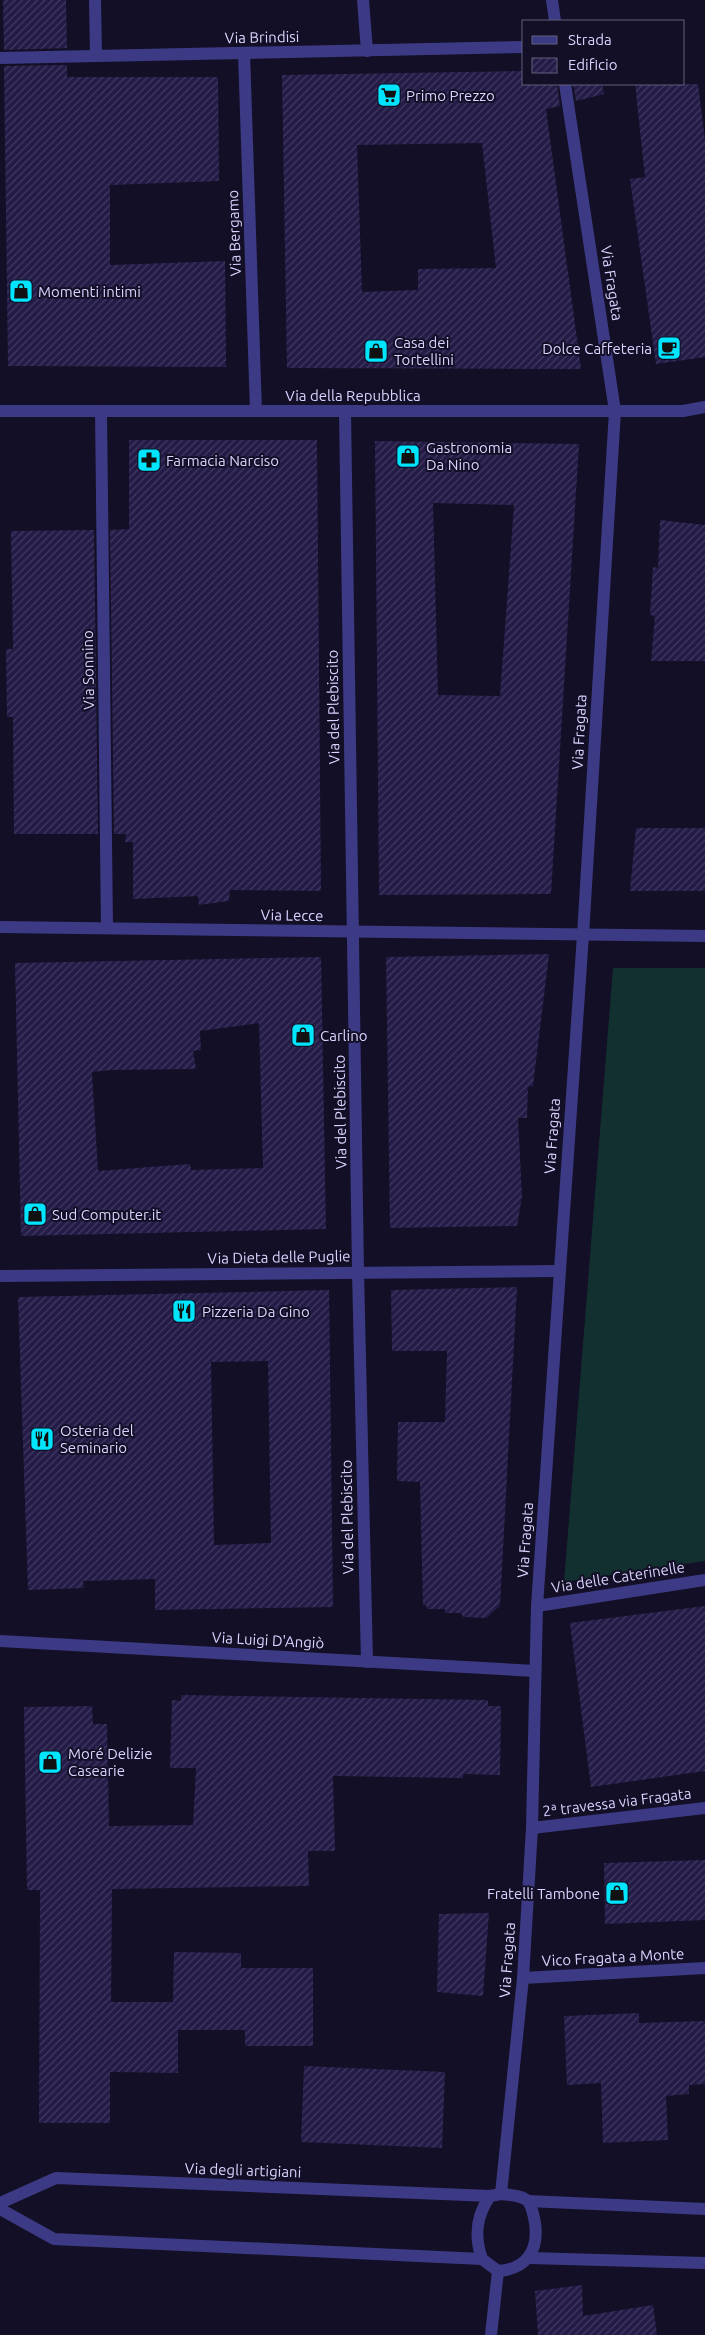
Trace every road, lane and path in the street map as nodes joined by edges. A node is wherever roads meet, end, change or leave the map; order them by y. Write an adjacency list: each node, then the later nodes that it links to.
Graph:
1 (95, 0): 8 (street)
2 (363, 0): 6 (street)
3 (552, 0): 4 (street)
4 (555, 20)
5 (522, 47): 6 (street, Via Brindisi)
6 (367, 51): 7 (street, Via Brindisi)
7 (244, 54): 8 (street, Via Brindisi); 14 (street, Via Bergamo)
8 (96, 56): 9 (street, Via Brindisi)
9 (0, 58)
10 (565, 85): 16 (street, Via Fragata)
11 (705, 407): 16 (street, Via della Repubblica)
12 (0, 411): 13 (street, Via della Repubblica)
13 (102, 411): 14 (street, Via della Repubblica); 18 (street, Via Sonnino)
14 (256, 411): 15 (street, Via della Repubblica)
15 (345, 411): 16 (street, Via della Repubblica); 19 (street, Via del Plebiscito)
16 (615, 411): 20 (street, Via Fragata)
17 (0, 927): 18 (street, Via Lecce)
18 (107, 928): 19 (street, Via Lecce)
19 (353, 932): 20 (street, Via Lecce); 23 (street, Via del Plebiscito)
20 (583, 935): 21 (street, Via Lecce); 22 (street, Via Fragata)
21 (705, 936)
22 (558, 1271): 23 (street, Via Dieta delle Puglie); 26 (street, Via Fragata)
23 (358, 1272): 24 (street, Via Dieta delle Puglie); 28 (street, Via del Plebiscito)
24 (0, 1276)
25 (705, 1580): 26 (street, Via delle Caterinelle)
26 (537, 1606): 29 (street, Via Fragata)
27 (0, 1641): 28 (street, Via Luigi D'Angiò)
28 (367, 1662): 29 (street, Via Luigi D'Angiò)
29 (535, 1671): 31 (street, Via Fragata)
30 (705, 1808): 31 (street, 2ª travessa via Fragata)
31 (532, 1828): 33 (street, Via Fragata)
32 (705, 1968): 33 (street, Vico Fragata a Monte)
33 (522, 1978): 34 (street, Via Fragata)
34 (496, 2195): 35 (street); 36 (street, Via degli artigiani); 40 (street)
35 (528, 2201): 38 (street); 39 (street)
36 (0, 2202)
37 (0, 2209): 40 (street)
38 (705, 2209)
39 (530, 2258): 41 (street); 42 (street)
40 (482, 2259): 42 (street)
41 (705, 2263)
42 (498, 2271): 43 (street)
43 (491, 2335)

